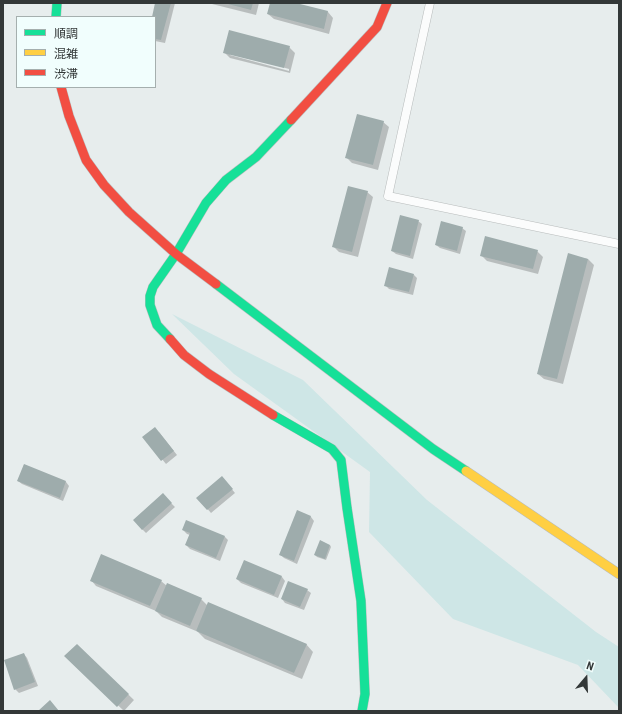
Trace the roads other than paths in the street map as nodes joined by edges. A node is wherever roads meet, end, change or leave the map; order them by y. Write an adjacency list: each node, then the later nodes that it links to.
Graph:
1 (57, 3): 4 (street)
2 (387, 3): 7 (street)
3 (430, 3): 6 (lane)
4 (56, 16)
5 (61, 88): 7 (street)
6 (619, 244)
7 (176, 254): 8 (street); 9 (street)
8 (619, 574)
9 (362, 711)

